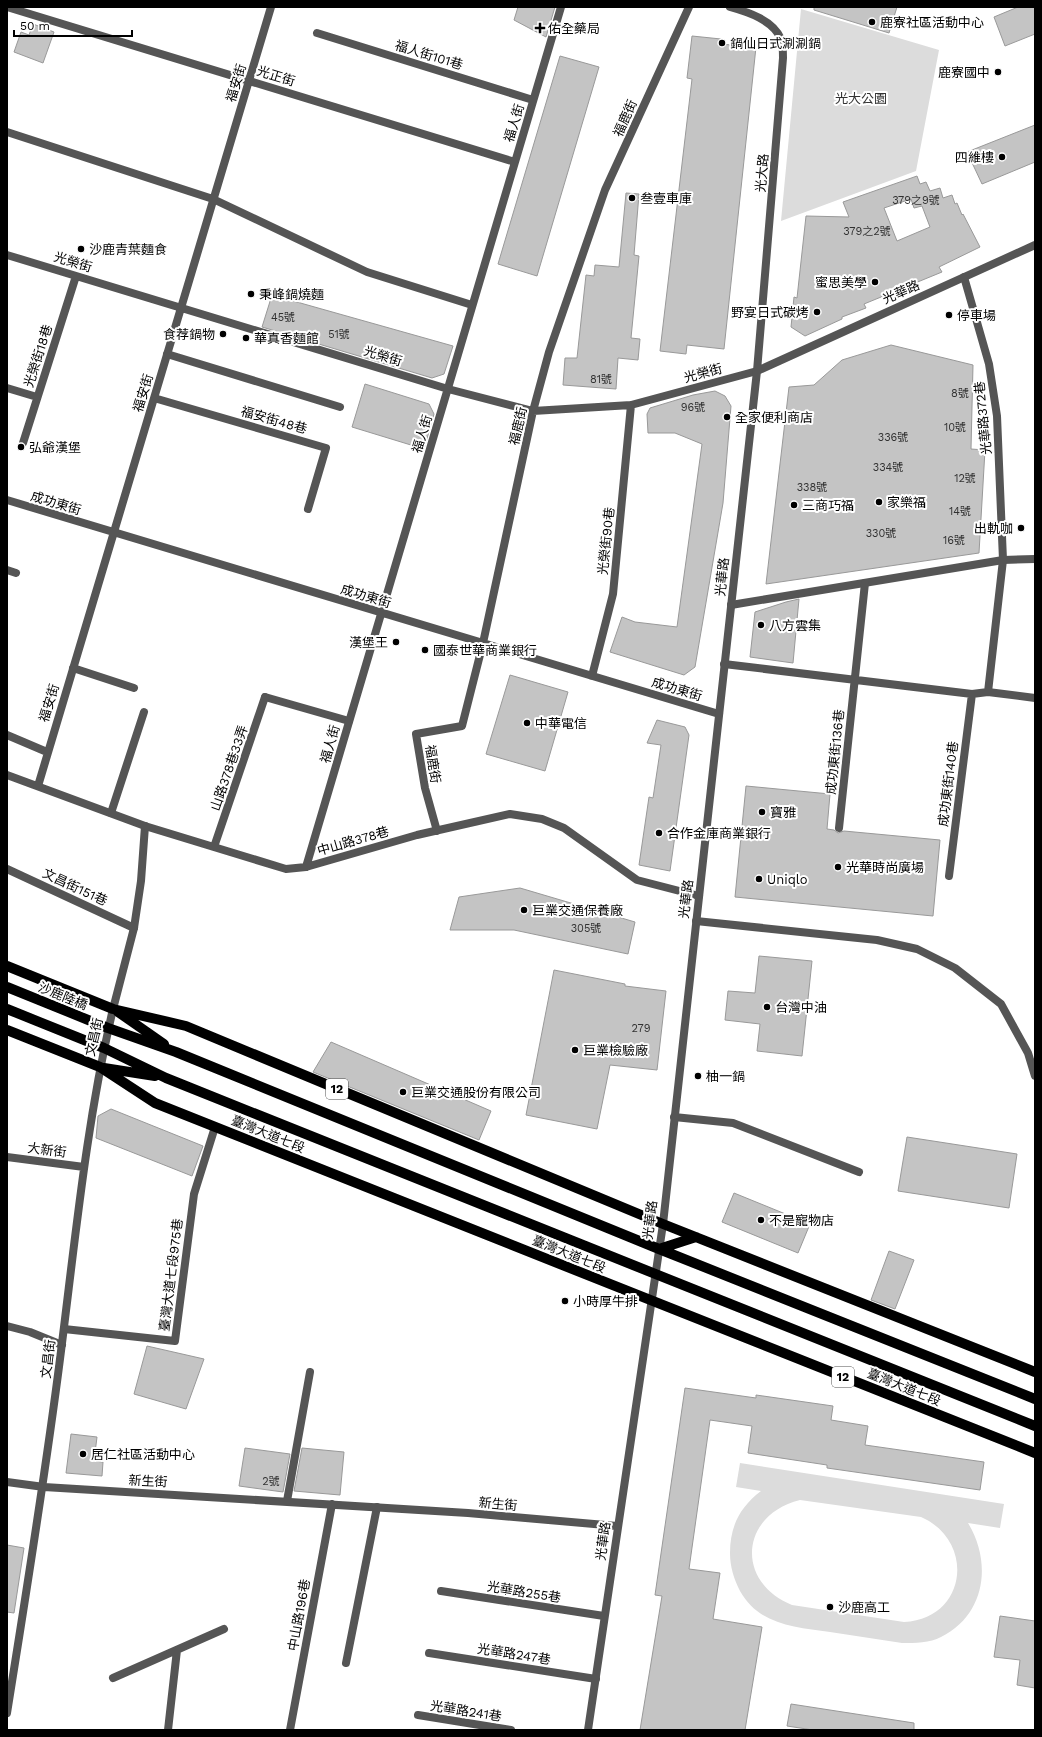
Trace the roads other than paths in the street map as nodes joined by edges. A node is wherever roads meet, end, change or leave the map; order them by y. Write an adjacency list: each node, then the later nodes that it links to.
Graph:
1 (7, 7): 7 (street, 光正街)
2 (271, 7): 7 (street, 福安街)
3 (561, 7): 8 (street, 福人街)
4 (689, 7): 26 (street, 福鹿街)
5 (730, 7): 19 (street, 光大路)
6 (317, 33): 8 (street, 福人街101巷)
7 (249, 80): 10 (street, 光正街); 11 (street, 福安街)
8 (534, 100): 10 (street, 福人街)
9 (7, 132): 11 (street)
10 (515, 162): 16 (street, 福人街)
11 (213, 199): 16 (street); 17 (street, 福安街)
12 (1035, 245): 15 (street, 光華路)
13 (7, 255): 14 (street, 光榮街)
14 (76, 276): 17 (street, 光榮街); 22 (street, 光榮街18巷)
15 (964, 277): 19 (street, 光華路); 32 (street, 光華路372巷)
16 (472, 305): 21 (street, 福人街)
17 (181, 308): 18 (street, 福安街); 21 (street, 光榮街)
18 (167, 354): 23 (street, 福安街); 25 (street)
19 (757, 371): 24 (street, 光榮街); 36 (street, 光華路)
20 (7, 388): 22 (street)
21 (448, 389): 26 (street, 光榮街); 37 (street, 福人街)
22 (37, 397): 27 (street, 光榮街18巷)
23 (154, 398): 29 (street, 福安街48巷); 30 (street, 福安街)
24 (631, 405): 26 (street, 光榮街); 41 (street, 光榮街90巷)
25 (340, 407)
26 (533, 411): 38 (street, 福鹿街)
27 (22, 443)
28 (7, 500): 30 (street, 成功東街)
29 (308, 509)
30 (114, 532): 37 (street, 成功東街); 40 (street, 福安街)
31 (1035, 559): 32 (street)
32 (1003, 560): 35 (street); 44 (street, 光華路372巷)
33 (7, 570): 34 (street)
34 (16, 573)
35 (865, 583): 36 (street); 42 (street, 成功東街136巷)
36 (731, 606): 39 (street, 光華路)
37 (381, 612): 38 (street, 成功東街); 49 (street, 福人街)
38 (483, 643): 41 (street, 成功東街); 57 (street, 福鹿街)
39 (724, 664): 42 (street); 48 (street, 光華路)
40 (73, 668): 43 (street); 51 (street, 福安街)
41 (592, 676): 48 (street, 成功東街)
42 (855, 679): 45 (street); 56 (street, 成功東街136巷)
43 (134, 688)
44 (988, 692): 45 (street); 46 (street)
45 (972, 694): 61 (street, 成功東街140巷)
46 (1035, 698)
47 (144, 712): 54 (street)
48 (719, 714): 62 (street, 光華路)
49 (349, 721): 58 (street, 山路378巷33弄); 59 (street, 福人街)
50 (7, 735): 51 (street)
51 (47, 752): 53 (street, 福安街)
52 (7, 775): 53 (street, 中山路378巷)
53 (38, 786): 54 (street, 中山路378巷)
54 (111, 813): 55 (street, 中山路378巷)
55 (145, 826): 58 (street, 中山路378巷); 64 (street, 文昌街)
56 (839, 828)
57 (437, 831): 59 (street, 中山路378巷); 62 (street, 中山路378巷)
58 (214, 847): 59 (street, 中山路378巷)
59 (306, 867)
60 (7, 869): 64 (street, 文昌街151巷)
61 (949, 876)
62 (699, 896): 63 (street, 光華路)
63 (696, 921): 74 (street); 76 (street, 光華路)
64 (134, 928): 67 (street, 文昌街)
65 (7, 966): 67 (main road, 12)
66 (7, 987): 69 (main road, 沙鹿陸橋 / 12)
67 (113, 1008): 69 (street, 文昌街); 72 (main road, 12); 81 (main road, 12)
68 (7, 1009): 71 (main road, 12)
69 (108, 1028): 71 (street, 文昌街); 72 (main road, 12)
70 (7, 1030): 73 (main road, 臺灣大道七段 / 12)
71 (104, 1048): 73 (street, 文昌街); 75 (main road, 臺灣大道七段 / 12)
72 (176, 1052): 83 (main road, 12)
73 (100, 1067): 75 (main road, 臺灣大道七段 / 12); 77 (main road, 臺灣大道七段 / 12); 79 (street, 文昌街)
74 (1035, 1076)
75 (166, 1078): 84 (main road, 臺灣大道七段 / 12)
76 (674, 1117): 80 (street); 81 (street, 光華路)
77 (215, 1127): 85 (main road, 臺灣大道七段 / 12); 87 (street, 臺灣大道七段975巷)
78 (7, 1157): 79 (street, 大新街)
79 (84, 1167): 87 (street, 文昌街)
80 (859, 1172)
81 (663, 1224): 82 (main road, 12); 83 (street, 光華路)
82 (696, 1237): 83 (main road); 90 (main road, 12)
83 (659, 1249): 84 (street, 光華路); 91 (main road, 12)
84 (655, 1275): 85 (street, 光華路); 92 (main road, 臺灣大道七段 / 12)
85 (651, 1300): 93 (main road, 臺灣大道七段 / 12); 99 (street, 光華路)
86 (7, 1326): 88 (street)
87 (64, 1329): 88 (street, 文昌街)
88 (62, 1345): 95 (street, 文昌街)
89 (310, 1372): 96 (street)
90 (1035, 1372)
91 (1035, 1399)
92 (1035, 1426)
93 (1035, 1454)
94 (7, 1482): 95 (street, 新生街)
95 (44, 1487): 96 (street, 新生街); 108 (street, 文昌街)
96 (287, 1501): 97 (street, 新生街)
97 (332, 1504): 98 (street, 新生街); 111 (street, 中山路196巷)
98 (377, 1507): 99 (street, 新生街); 105 (street)
99 (617, 1526): 101 (street, 光華路)
100 (441, 1591): 101 (street, 光華路255巷)
101 (604, 1616): 107 (street, 光華路)
102 (224, 1629): 103 (street)
103 (177, 1650): 106 (street); 110 (street)
104 (429, 1653): 107 (street, 光華路247巷)
105 (346, 1663)
106 (113, 1678)
107 (596, 1679): 113 (street, 光華路)
108 (7, 1713)
109 (418, 1715): 112 (street, 光華路241巷)
110 (168, 1730)
111 (290, 1730)
112 (511, 1730)
113 (588, 1730)

